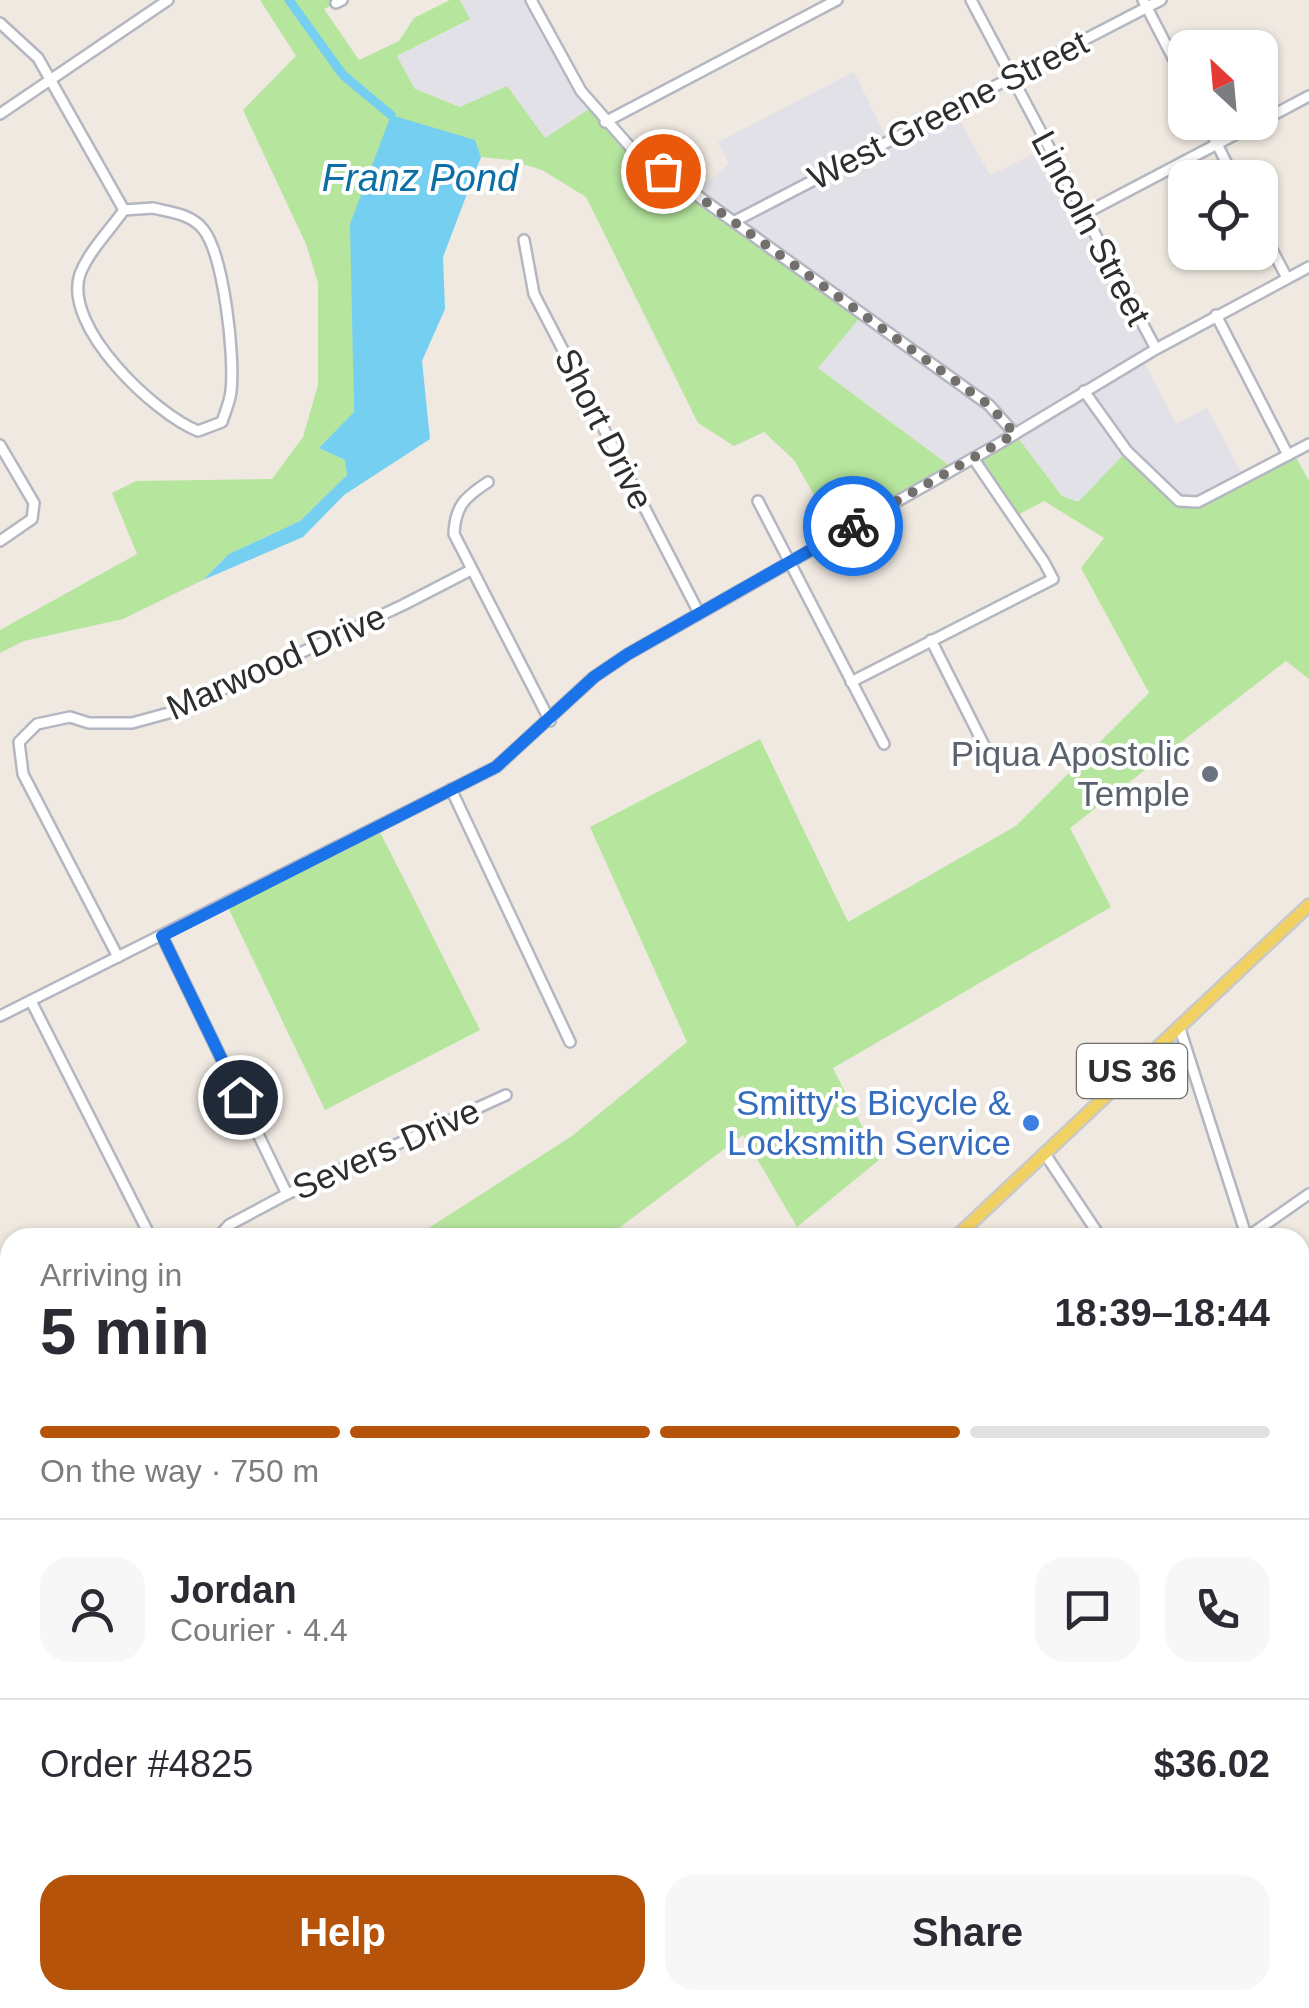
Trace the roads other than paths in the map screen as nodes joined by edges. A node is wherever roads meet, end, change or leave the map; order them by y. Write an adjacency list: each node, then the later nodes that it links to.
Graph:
1 (168, 0): 10 (street)
2 (531, 0): 14 (street)
3 (837, 0): 14 (street)
4 (971, 0): 9 (street, Lincoln Street)
5 (1161, 0): 6 (street, West Greene Street)
6 (1145, 4): 8 (street); 9 (street, West Greene Street)
7 (0, 23): 10 (street)
8 (1168, 48)
9 (1011, 78): 20 (street, Lincoln Street); 21 (street, West Greene Street)
10 (51, 80): 13 (street); 19 (street)
11 (1309, 96): 12 (street)
12 (1278, 112)
13 (0, 114)
14 (605, 122): 21 (street)
15 (1216, 140): 17 (street)
16 (1225, 140): 17 (street)
17 (1218, 144): 18 (street); 20 (street)
18 (1226, 160)
19 (124, 210): 19 (street)
20 (1084, 214): 27 (street, Lincoln Street)
21 (735, 220): 29 (street)
22 (524, 240): 39 (street, Short Drive)
23 (1278, 261): 25 (street)
24 (1309, 267): 25 (street)
25 (1287, 278): 26 (street)
26 (1216, 315): 27 (street); 32 (street)
27 (1156, 349): 28 (street)
28 (1084, 391): 29 (street); 32 (street)
29 (1015, 434): 33 (street)
30 (1309, 444): 32 (street)
31 (0, 446): 36 (street)
32 (1288, 455)
33 (973, 458): 37 (street); 40 (street)
34 (488, 482): 38 (street)
35 (758, 501): 37 (street)
36 (0, 540)
37 (792, 560): 39 (street); 41 (street)
38 (471, 570): 42 (street); 48 (street, Marwood Drive)
39 (699, 613): 42 (street)
40 (931, 640): 41 (street); 44 (street)
41 (851, 682): 43 (street)
42 (550, 721): 45 (street)
43 (884, 744)
44 (990, 759)
45 (451, 789): 47 (street); 52 (street)
46 (1309, 905): 51 (main road, US 36)
47 (162, 936): 48 (street); 55 (street)
48 (118, 957): 49 (street)
49 (31, 1000): 50 (street); 57 (street)
50 (0, 1016)
51 (1179, 1026): 54 (main road, US 36); 61 (street)
52 (570, 1042)
53 (506, 1095): 55 (street, Severs Drive)
54 (1045, 1154): 59 (main road, US 36); 60 (street)
55 (287, 1194): 58 (street, Severs Drive)
56 (1309, 1194): 62 (street)
57 (146, 1228)
58 (226, 1228)
59 (966, 1228)
60 (1094, 1228)
61 (1244, 1228)
62 (1260, 1228)

